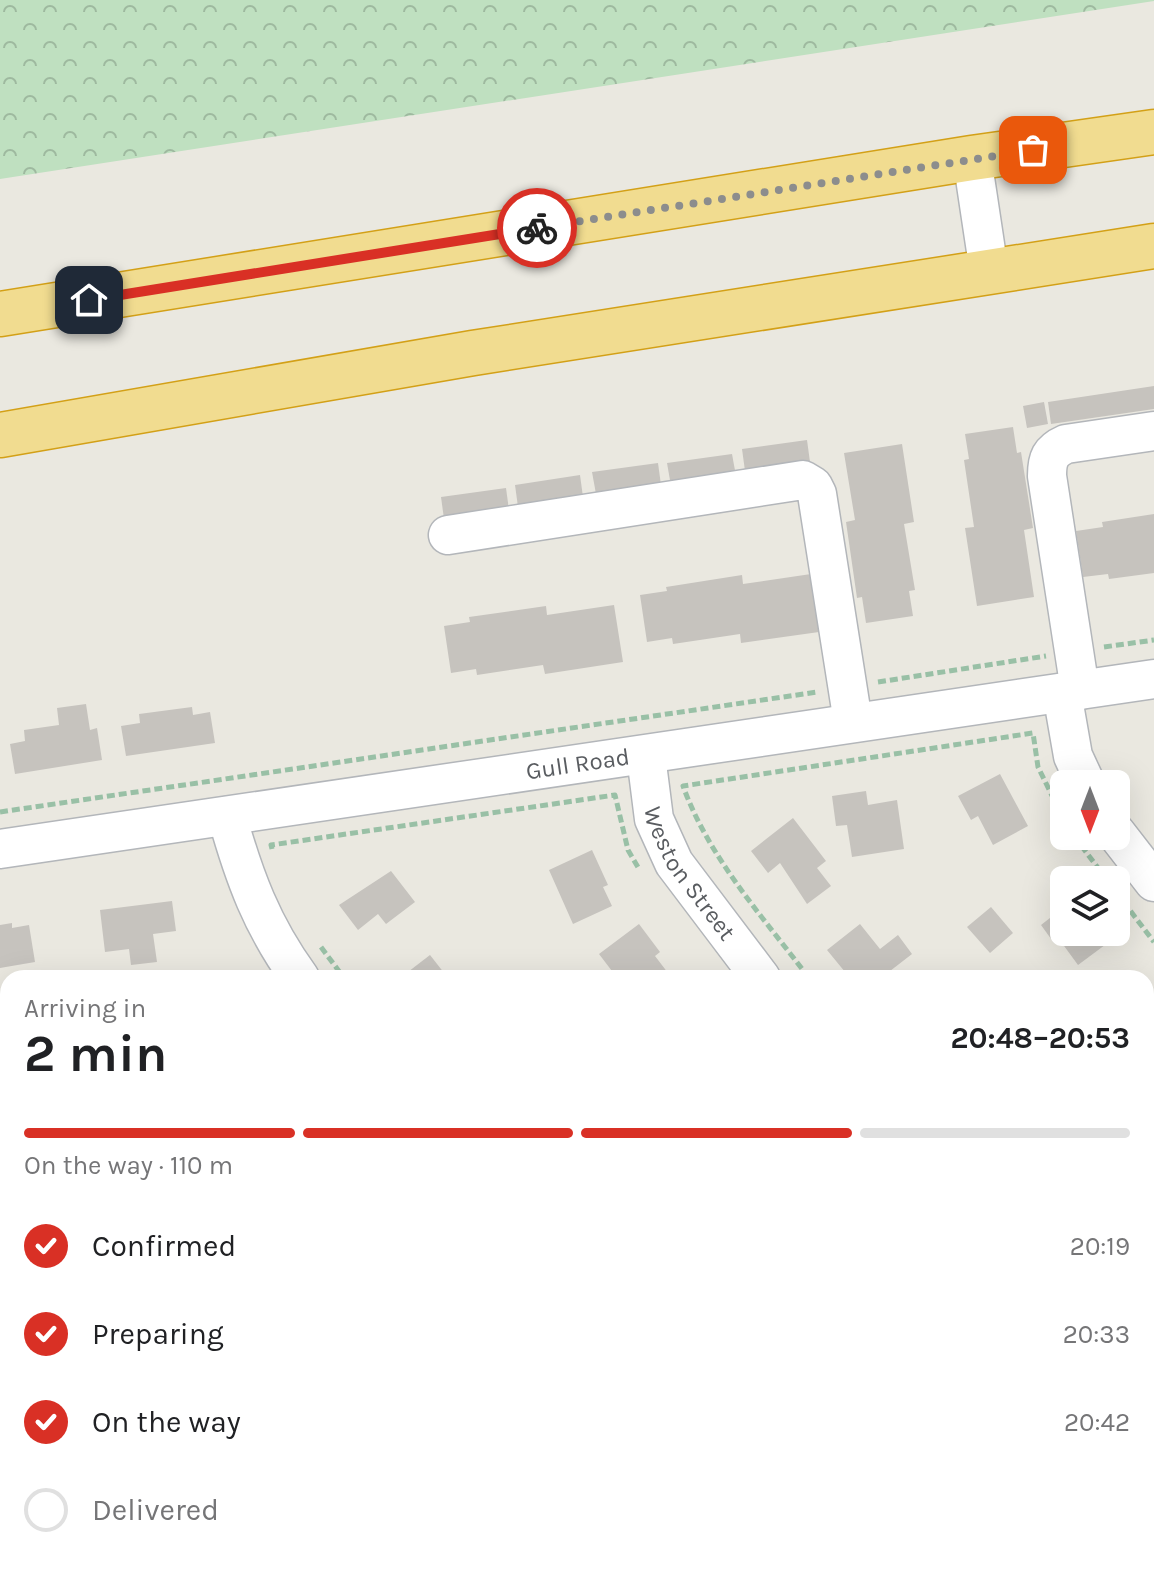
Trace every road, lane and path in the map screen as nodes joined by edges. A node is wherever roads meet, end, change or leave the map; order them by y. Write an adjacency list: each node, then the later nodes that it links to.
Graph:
1 (1154, 132): 2 (highway)
2 (972, 158): 4 (street); 5 (highway)
3 (1154, 246): 4 (highway)
4 (989, 271): 7 (highway)
5 (0, 314)
6 (1154, 431): 10 (street)
7 (0, 435)
8 (448, 535): 13 (street)
9 (1154, 640): 10 (path)
10 (1074, 652): 12 (street); 13 (path)
11 (1154, 679): 12 (street, Gull Road)
12 (1071, 692): 13 (street, Gull Road); 15 (street)
13 (850, 705): 14 (street, Gull Road); 17 (path)
14 (646, 756): 18 (street, Gull Road); 29 (street, Weston Street)
15 (1080, 770)
16 (1050, 791): 30 (path)
17 (0, 812)
18 (227, 816): 19 (street, Gull Road); 27 (street)
19 (0, 849)
20 (1129, 850): 23 (street)
21 (277, 860): 22 (path)
22 (641, 872)
23 (1154, 882)
24 (1130, 910): 26 (path)
25 (316, 941): 28 (path)
26 (1154, 942)
27 (294, 970)
28 (338, 970)
29 (755, 970)
30 (803, 970)

